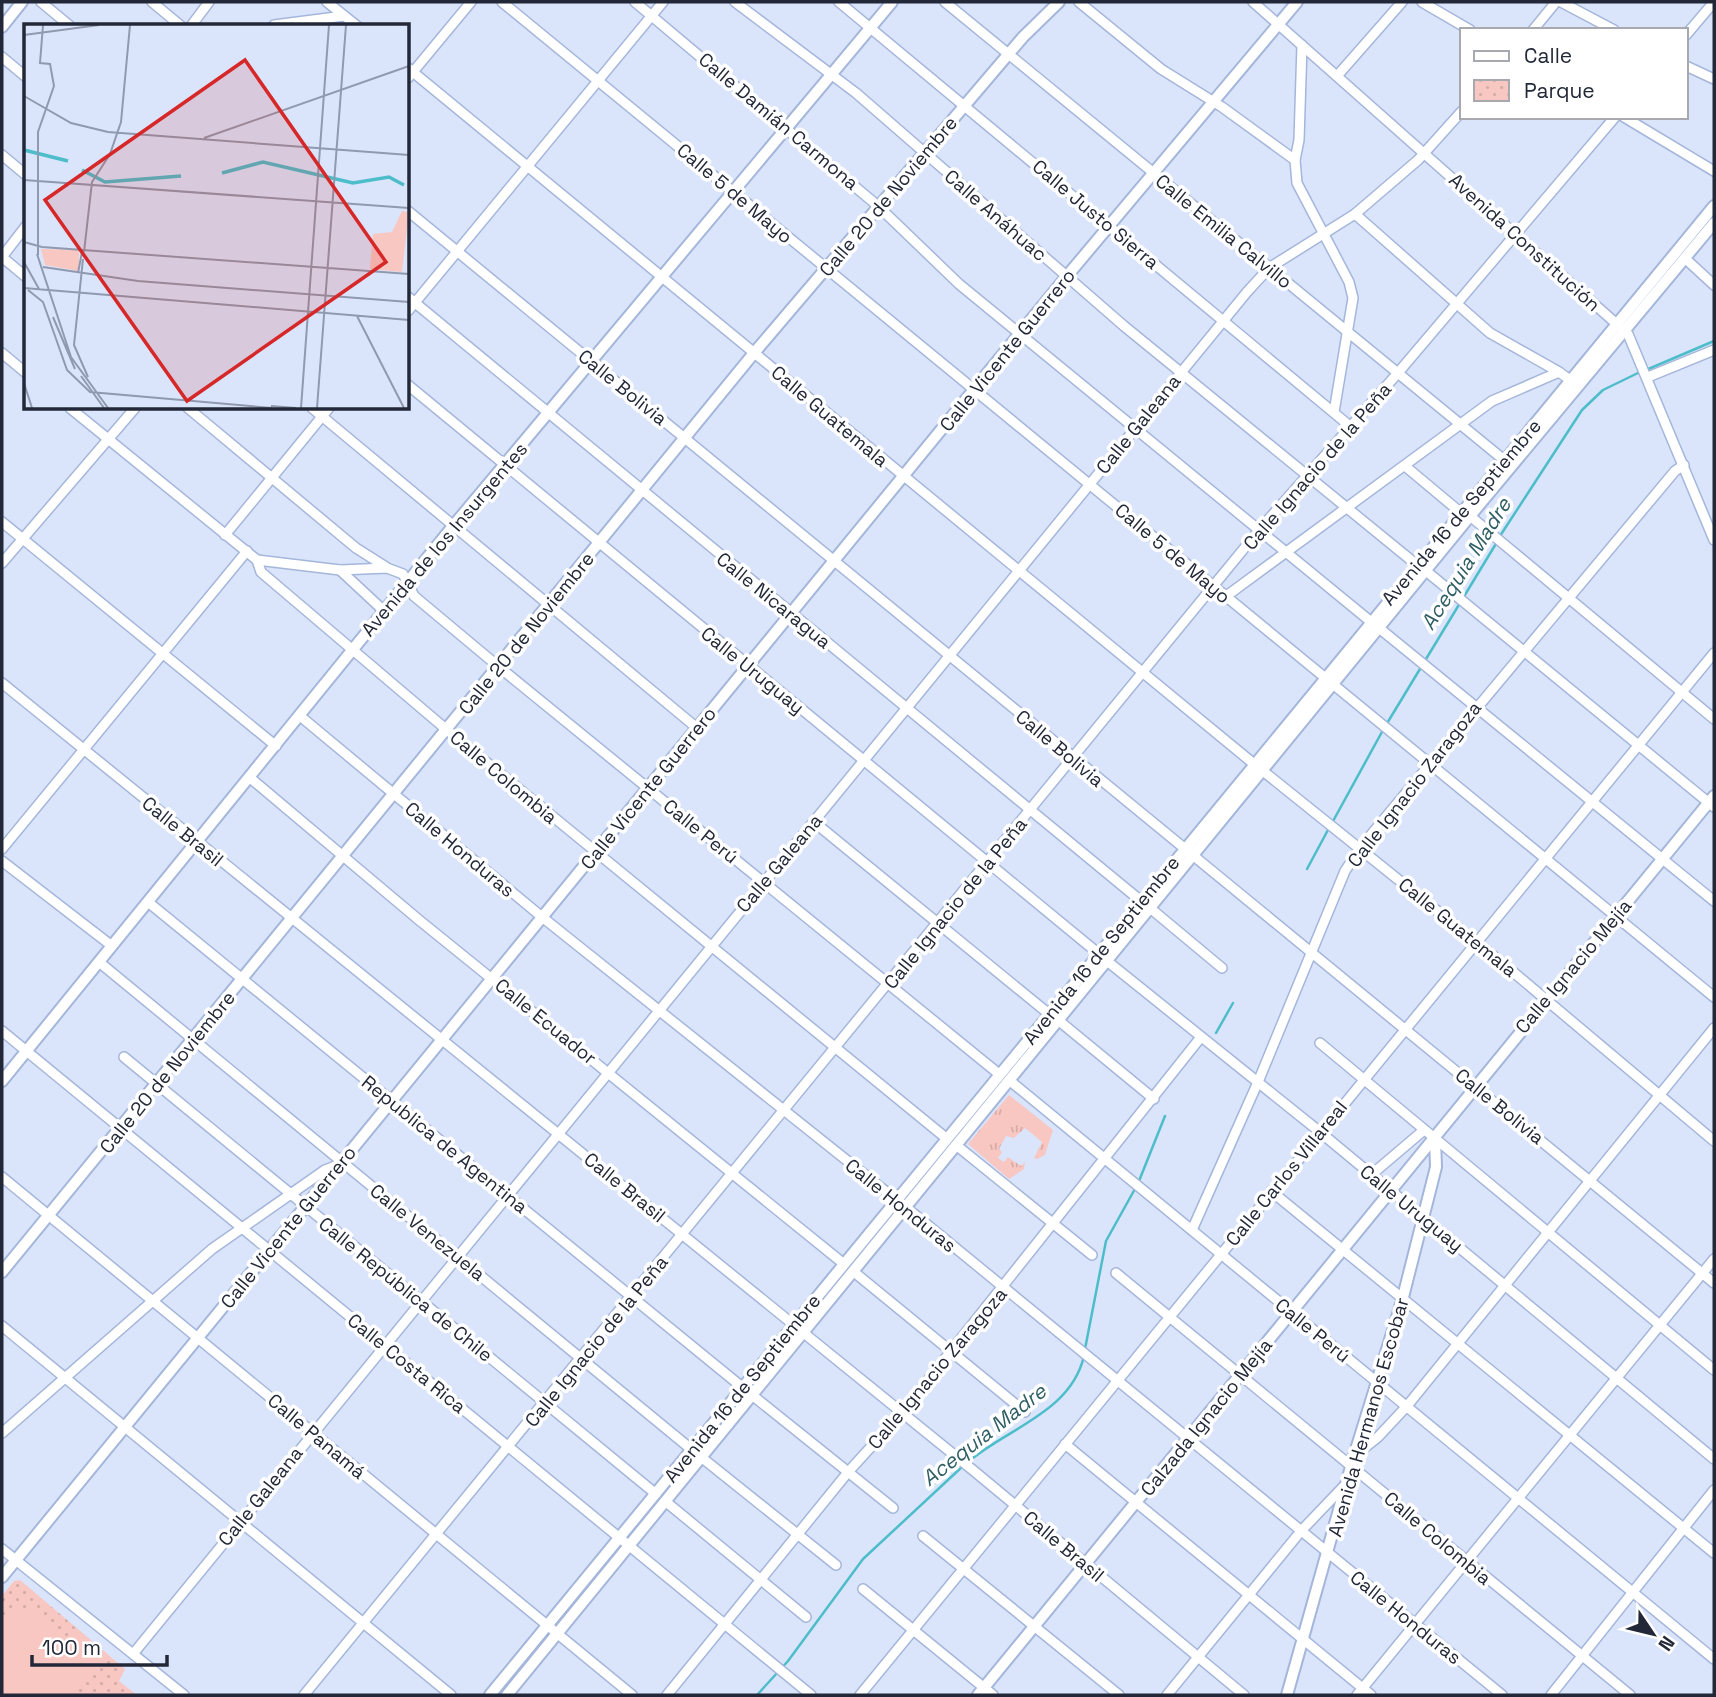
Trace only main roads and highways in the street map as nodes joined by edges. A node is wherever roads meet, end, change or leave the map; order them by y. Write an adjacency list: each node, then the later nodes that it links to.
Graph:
1 (13, 2): 6 (main road)
2 (22, 2): 7 (main road)
3 (892, 2): 13 (main road, Avenida de los Insurgentes)
4 (1059, 2): 16 (main road, Calle 20 de Noviembre)
5 (1297, 2): 18 (main road, Calle Vicente Guerrero)
6 (2, 16)
7 (2, 27)
8 (1714, 206): 10 (main road, Avenida 16 de Septiembre)
9 (1714, 223): 10 (main road, Avenida 16 de Septiembre)
10 (1620, 327): 11 (main road, Avenida 16 de Septiembre); 11 (main road, Avenida 16 de Septiembre)
11 (1465, 514): 15 (main road, Avenida 16 de Septiembre)
12 (1713, 802): 14 (main road, Calle Ignacio Mejía)
13 (2, 1081)
14 (1435, 1138): 19 (main road, Calzada Ignacio Mejía); 22 (main road, Avenida Hermanos Escobar)
15 (951, 1142): 17 (main road, Avenida 16 de Septiembre); 17 (main road, Avenida 16 de Septiembre)
16 (2, 1272)
17 (660, 1497): 20 (main road, Avenida 16 de Septiembre); 21 (main road, Avenida 16 de Septiembre)
18 (2, 1577)
19 (985, 1693)
20 (490, 1695)
21 (506, 1695)
22 (1287, 1695)

